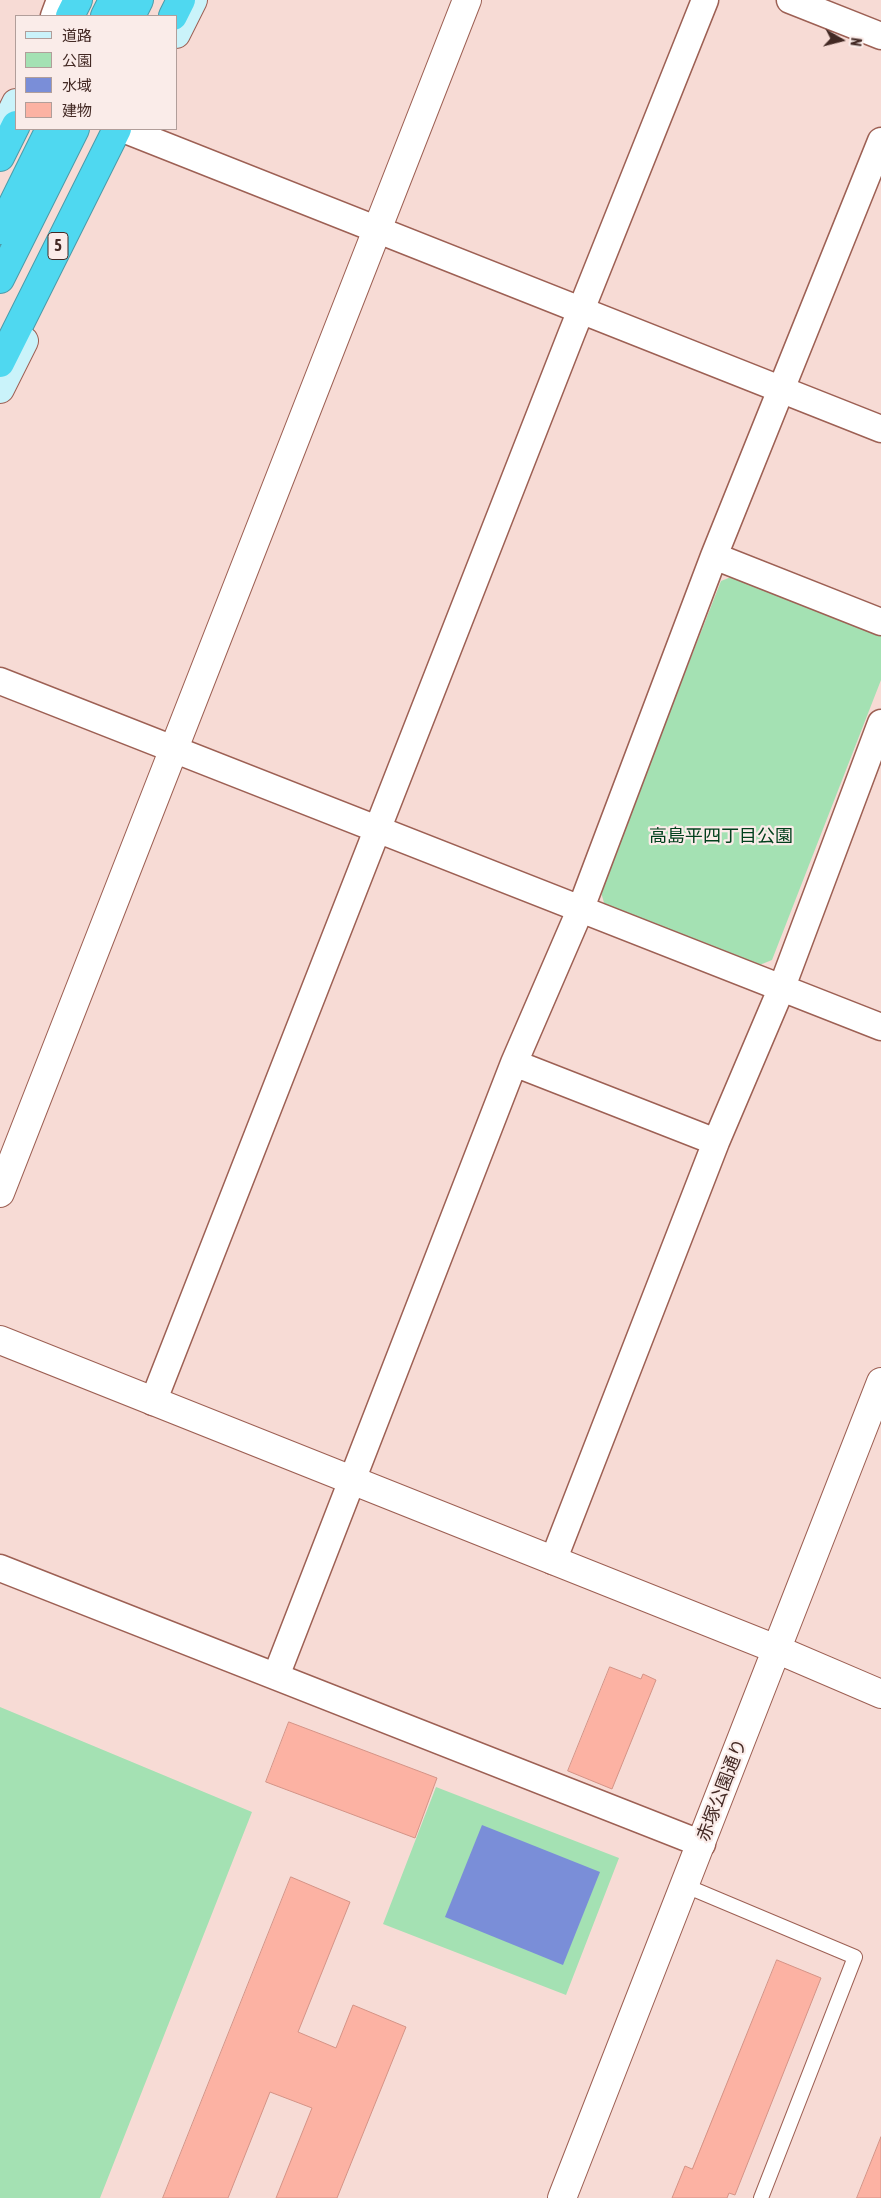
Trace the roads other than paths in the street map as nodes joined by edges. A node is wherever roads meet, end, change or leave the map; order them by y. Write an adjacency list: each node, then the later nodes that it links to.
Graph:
1 (60, 0): 12 (street)
2 (67, 0): 13 (main road)
3 (78, 0): 14 (highway)
4 (88, 0): 15 (street)
5 (113, 0): 16 (highway)
6 (139, 0): 17 (highway)
7 (181, 0): 18 (highway)
8 (193, 0): 19 (main road)
9 (467, 0): 29 (street)
10 (705, 0): 32 (street)
11 (790, 0): 20 (street)
12 (54, 15)
13 (60, 15)
14 (70, 15)
15 (78, 15)
16 (106, 15)
17 (132, 15)
18 (174, 15)
19 (178, 30)
20 (881, 36)
21 (15, 111): 26 (main road)
22 (15, 112): 28 (highway)
23 (50, 130): 30 (highway)
24 (74, 130): 31 (highway)
25 (125, 130): 29 (street); 33 (highway, 5); 34 (main road)
26 (0, 136)
27 (881, 141): 35 (street)
28 (0, 157)
29 (376, 229): 32 (street); 41 (street)
30 (0, 230)
31 (0, 279)
32 (581, 310): 35 (street); 42 (street)
33 (0, 363)
34 (0, 389)
35 (782, 389): 36 (street); 37 (street)
36 (881, 429)
37 (714, 556): 38 (street); 43 (street)
38 (881, 622)
39 (0, 681): 41 (street)
40 (881, 723): 44 (street)
41 (174, 749): 42 (street); 48 (street)
42 (379, 829): 43 (street); 51 (street)
43 (581, 908): 44 (street); 46 (street)
44 (782, 986): 45 (street); 47 (street)
45 (881, 1027)
46 (514, 1063): 47 (street); 52 (street)
47 (716, 1142): 53 (street)
48 (0, 1193)
49 (0, 1340): 51 (street)
50 (881, 1382): 55 (street, 赤塚公園通り)
51 (154, 1402): 52 (street)
52 (353, 1480): 53 (street); 56 (street)
53 (553, 1561): 55 (street)
54 (0, 1568): 56 (street)
55 (776, 1649): 57 (street); 58 (street, 赤塚公園通り)
56 (276, 1676): 58 (street)
57 (881, 1694)
58 (702, 1844): 59 (street, 赤塚公園通り)
59 (686, 1886): 60 (street, 赤塚公園通り); 61 (lane)
60 (562, 2198)
61 (762, 2198)

